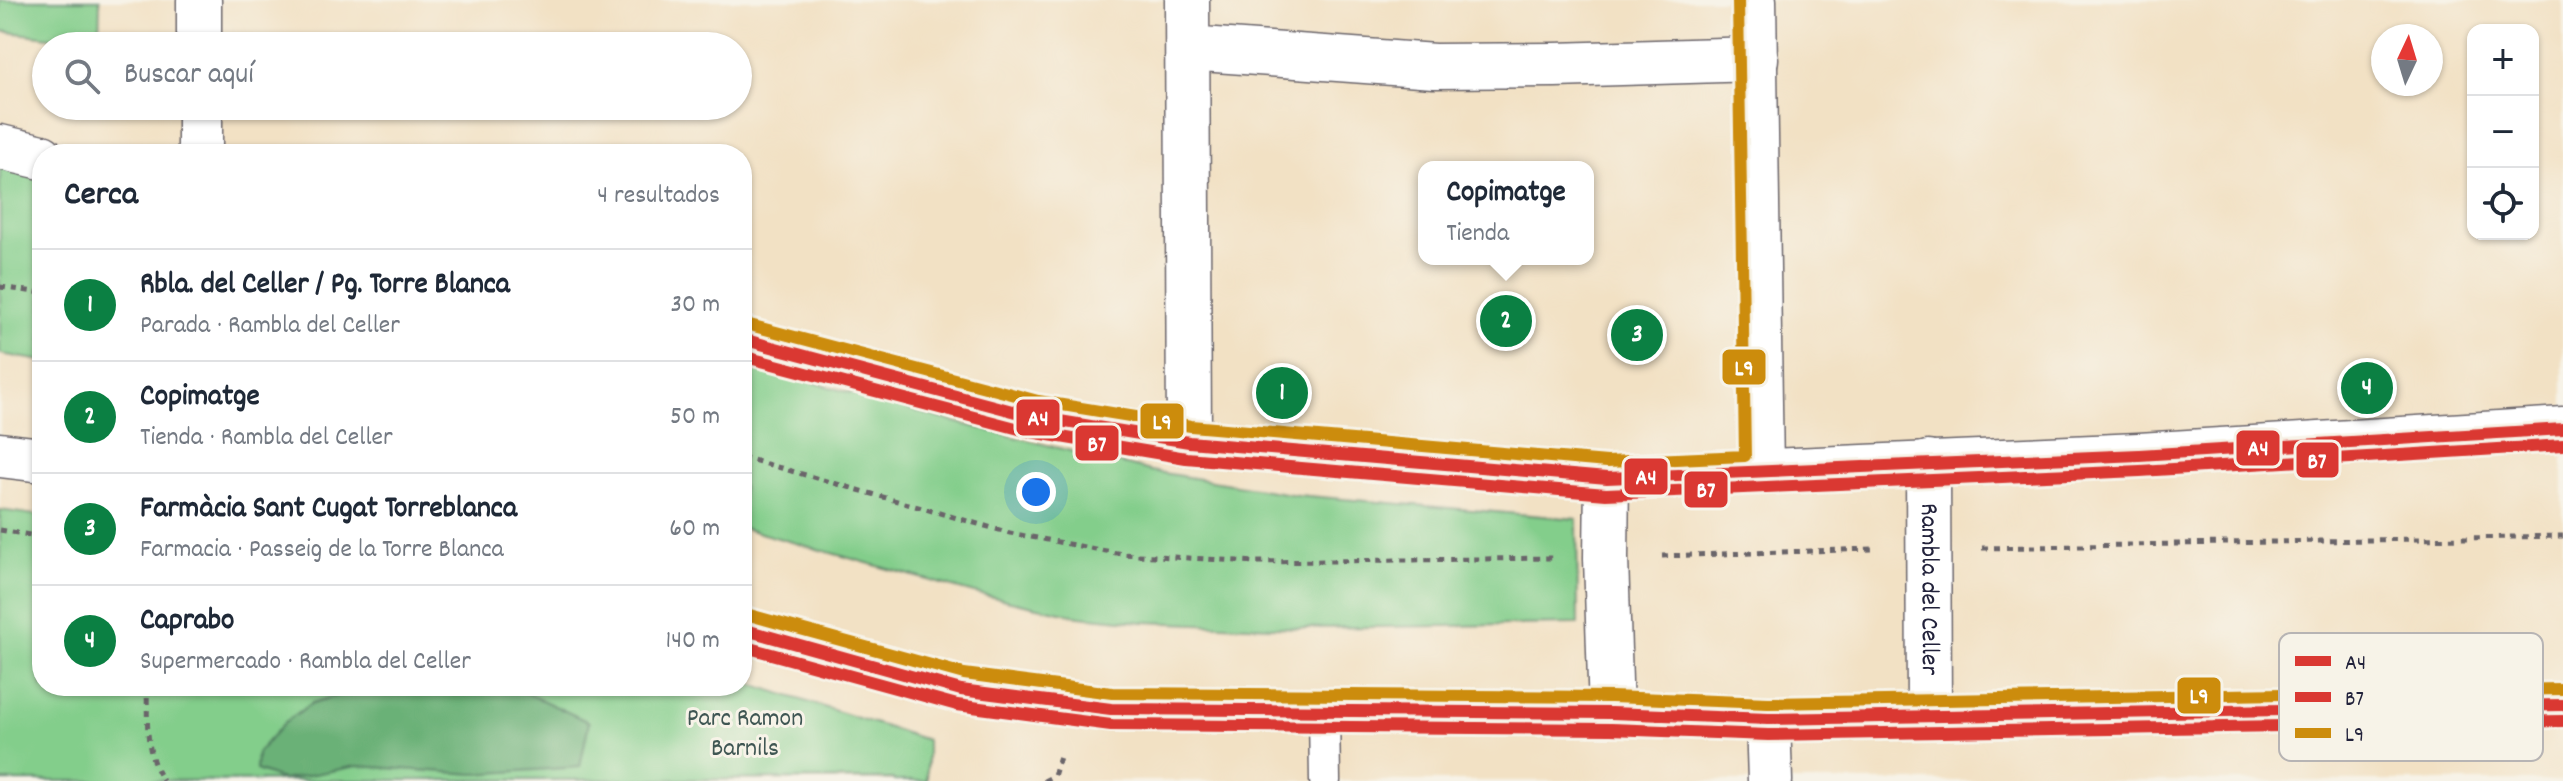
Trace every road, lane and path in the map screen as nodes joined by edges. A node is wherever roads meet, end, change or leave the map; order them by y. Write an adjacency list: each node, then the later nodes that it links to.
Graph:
1 (199, 0): 4 (street)
2 (1187, 0): 5 (street)
3 (1754, 0): 6 (street)
4 (199, 32)
5 (1188, 48): 6 (street); 15 (street)
6 (1756, 59): 19 (street)
7 (200, 120): 8 (street)
8 (200, 144)
9 (0, 147): 10 (street)
10 (32, 155)
11 (0, 287): 12 (path)
12 (32, 292)
13 (752, 342): 15 (street)
14 (2563, 429): 18 (street)
15 (1189, 442): 20 (street)
16 (0, 455): 17 (street)
17 (32, 459)
18 (1928, 463): 19 (street); 30 (street, Rambla del Celler)
19 (1761, 471): 20 (street)
20 (1607, 478): 29 (street)
21 (0, 530): 22 (path)
22 (32, 535)
23 (752, 632): 27 (street)
24 (147, 696): 32 (path)
25 (2543, 705): 26 (street)
26 (2563, 705)
27 (1324, 710): 29 (street); 33 (lane)
28 (2279, 710): 30 (street)
29 (1611, 713): 31 (street)
30 (1929, 716): 31 (street)
31 (1768, 719): 34 (street)
32 (163, 781)
33 (1325, 781)
34 (1770, 781)

